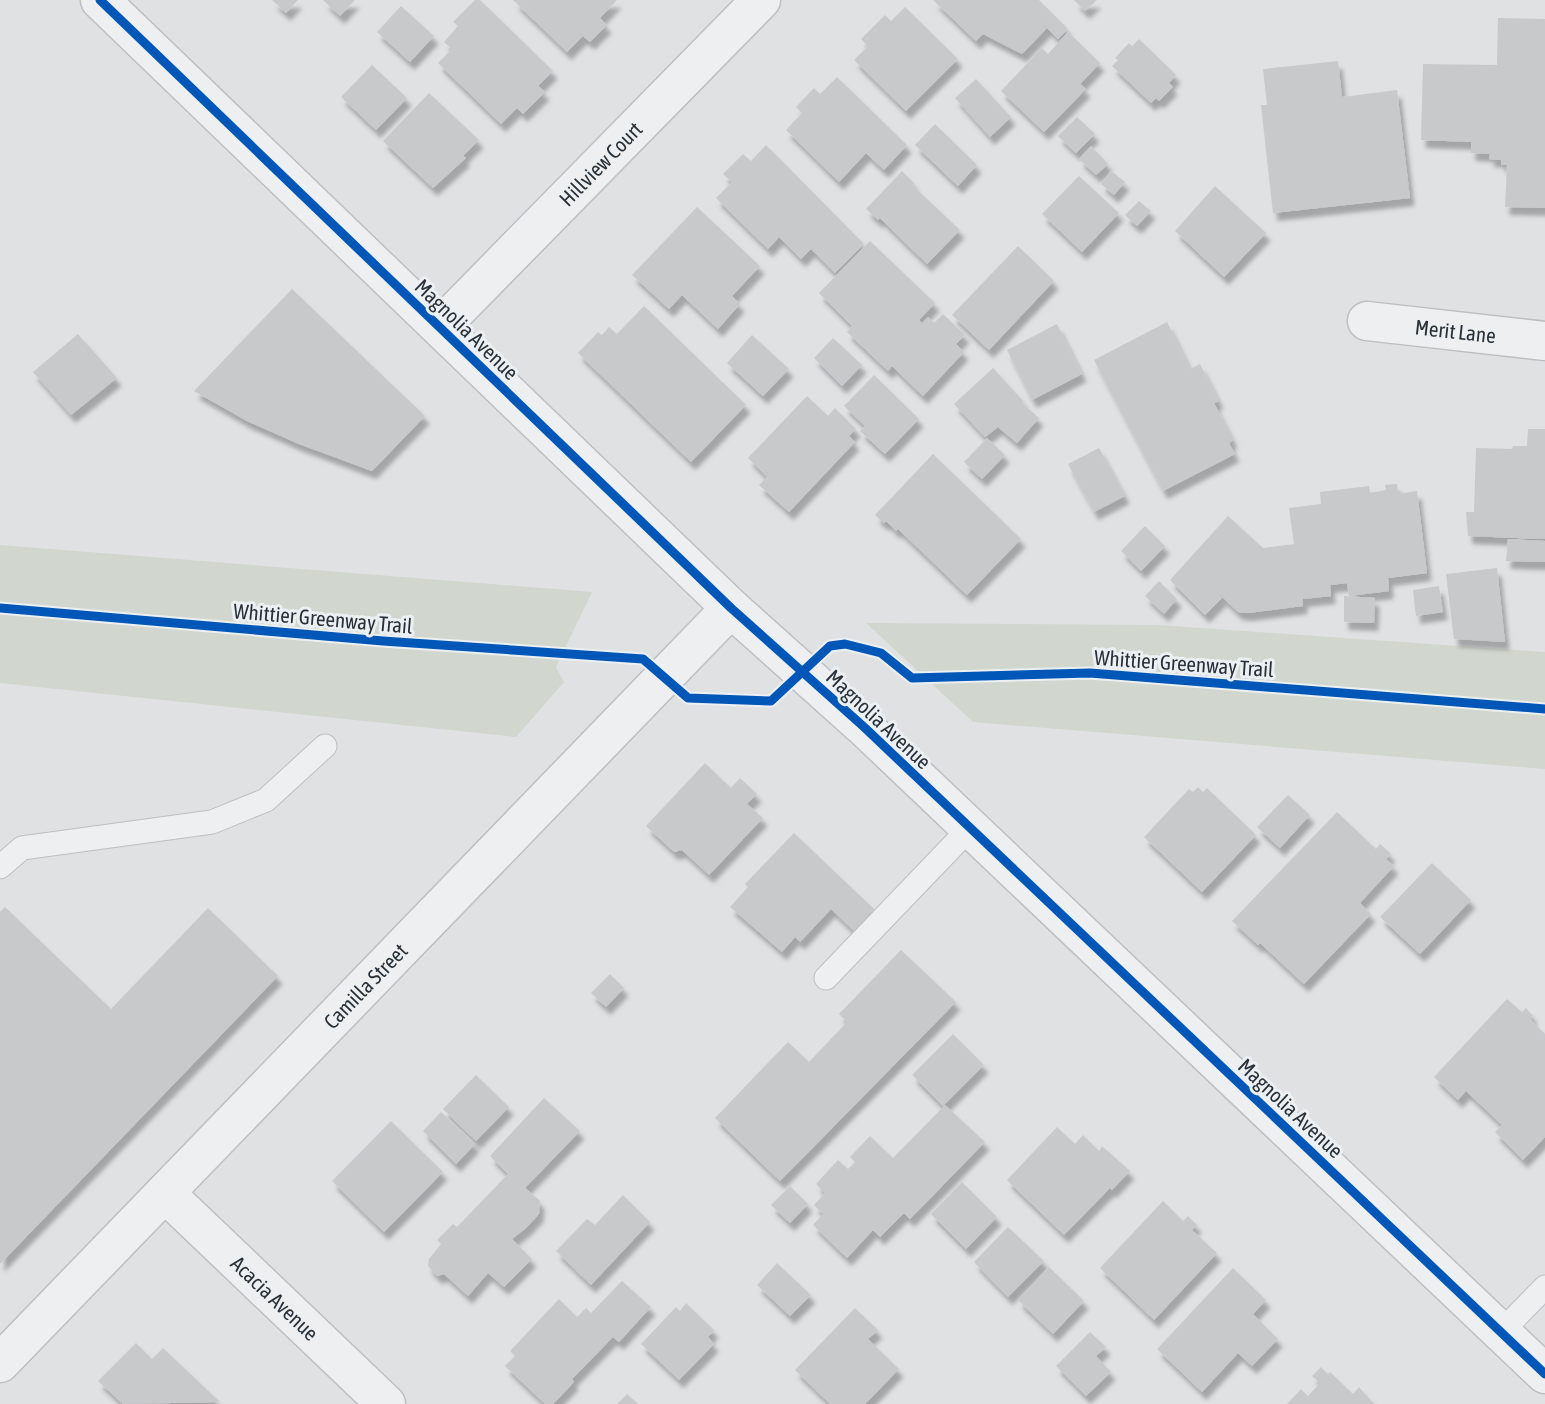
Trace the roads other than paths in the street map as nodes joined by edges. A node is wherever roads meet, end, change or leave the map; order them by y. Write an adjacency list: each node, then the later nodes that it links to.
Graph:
1 (100, 0): 4 (street, Magnolia Avenue)
2 (761, 0): 4 (street, Hillview Court)
3 (1367, 321): 5 (street, Merit Lane)
4 (440, 327): 6 (street, Magnolia Avenue)
5 (1545, 341)
6 (731, 608): 8 (street, Magnolia Avenue); 11 (street, Camilla Street)
7 (325, 746): 9 (lane)
8 (970, 828): 10 (lane); 13 (street, Magnolia Avenue)
9 (0, 867)
10 (825, 978)
11 (165, 1193): 14 (street, Camilla Street); 16 (street, Acacia Avenue)
12 (1545, 1287): 13 (lane)
13 (1501, 1332): 15 (street, Magnolia Avenue)
14 (0, 1363)
15 (1545, 1374)
16 (386, 1404)

